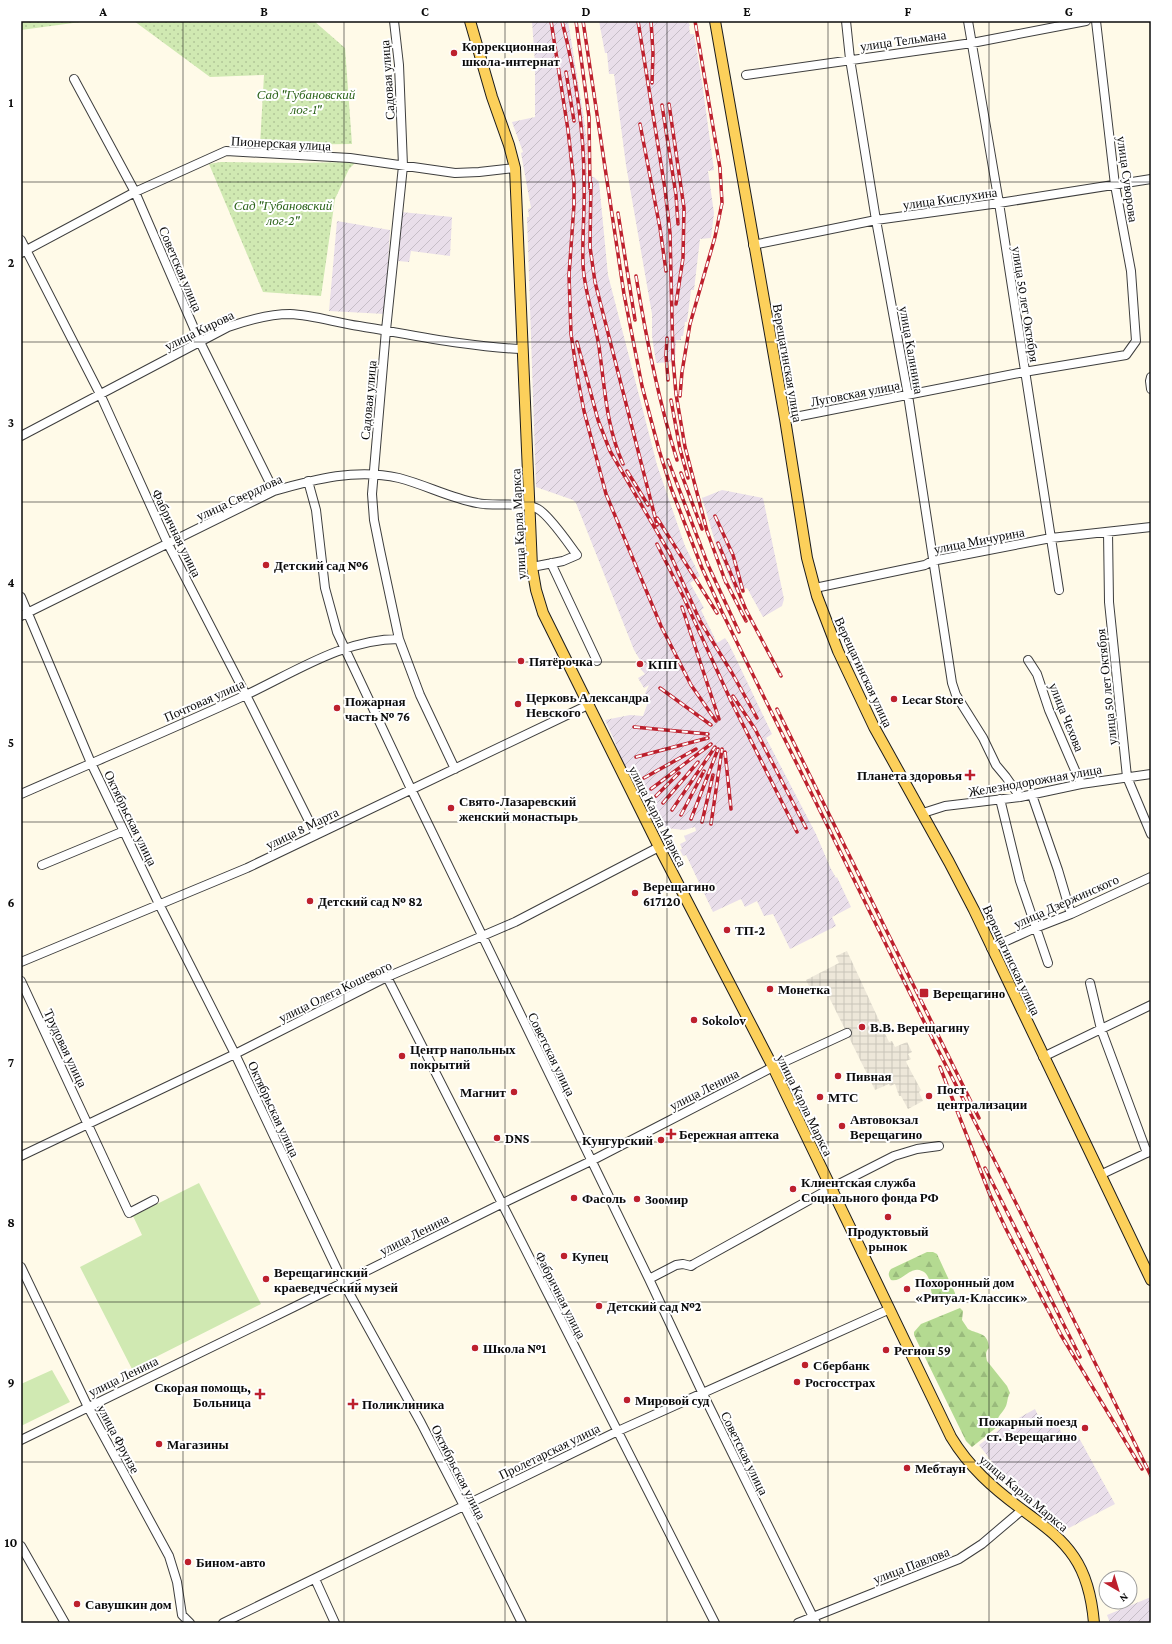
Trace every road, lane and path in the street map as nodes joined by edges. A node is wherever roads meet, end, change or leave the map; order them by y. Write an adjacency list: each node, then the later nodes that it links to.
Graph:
1 (394, 21): 12 (street, Садовая улица)
2 (470, 21): 13 (main road, улица Карла Маркса)
3 (715, 21): 20 (main road, Верещагинская улица)
4 (846, 21): 9 (street, улица Калинина)
5 (968, 21): 8 (street, улица 50 лет Октября)
6 (1086, 21): 8 (street, улица Тельмана)
7 (1096, 21): 15 (street, улица Суворова)
8 (972, 43): 9 (street, улица Тельмана); 17 (street, улица 50 лет Октября)
9 (850, 59): 10 (street, улица Тельмана); 18 (street, улица Калинина)
10 (746, 75)
11 (74, 79): 16 (street, Советская улица)
12 (404, 166): 13 (street, Пионерская улица); 16 (street, Пионерская улица); 22 (street, Садовая улица)
13 (515, 168): 25 (main road, улица Карла Маркса)
14 (1151, 179): 15 (street, улица Кислухина)
15 (1115, 185): 17 (street, улица Кислухина); 23 (street, улица Суворова)
16 (135, 192): 21 (street, Пионерская улица); 24 (street, Советская улица)
17 (999, 203): 18 (street, улица Кислухина); 26 (street, улица 50 лет Октября)
18 (876, 220): 20 (street, улица Кислухина); 30 (street, улица Калинина)
19 (21, 240): 21 (street, Фабричная улица)
20 (753, 245): 31 (main road, Верещагинская улица)
21 (24, 251): 29 (street, Фабричная улица)
22 (386, 330): 24 (street, улица Кирова); 25 (street, улица Кирова); 33 (street, Садовая улица)
23 (1136, 341): 26 (street, Луговская улица)
24 (200, 342): 29 (street, улица Кирова); 35 (street, Советская улица)
25 (522, 349): 36 (main road, улица Карла Маркса)
26 (1024, 372): 30 (street, Луговская улица); 39 (street, улица 50 лет Октября)
27 (1151, 377): 28 (street)
28 (1151, 389)
29 (100, 394): 32 (street, улица Кирова); 40 (street, Фабричная улица)
30 (908, 395): 31 (street, Луговская улица); 41 (street, улица Калинина)
31 (785, 419): 44 (main road, Верещагинская улица)
32 (21, 436)
33 (373, 474): 34 (street, улица Свердлова); 36 (street, улица Свердлова); 48 (street, Садовая улица)
34 (308, 481): 35 (street, улица Свердлова); 49 (street, Советская улица)
35 (274, 491): 40 (street, улица Свердлова)
36 (529, 506): 42 (street); 43 (main road, улица Карла Маркса)
37 (1151, 527): 38 (street, улица Мичурина)
38 (1108, 532): 39 (street, улица Мичурина); 57 (street, улица 50 лет Октября)
39 (1051, 538): 41 (street, улица Мичурина); 45 (street, улица 50 лет Октября)
40 (168, 544): 47 (street, улица Свердлова); 52 (street, Фабричная улица)
41 (932, 561): 44 (street, улица Мичурина); 62 (street, улица Калинина)
42 (551, 564): 43 (street); 51 (street)
43 (532, 567): 53 (main road, улица Карла Маркса)
44 (814, 588): 64 (main road, Верещагинская улица)
45 (1059, 590)
46 (21, 597): 47 (street, Октябрьская улица)
47 (24, 614): 54 (street, Октябрьская улица)
48 (399, 639): 49 (street, Почтовая улица); 55 (street, Садовая улица)
49 (344, 648): 52 (street, Почтовая улица); 59 (street, Советская улица)
50 (1028, 660): 58 (street, улица Чехова)
51 (596, 661)
52 (246, 695): 54 (street, Почтовая улица); 67 (street, Фабричная улица)
53 (588, 705): 55 (street, улица 8 Марта); 68 (main road, улица Карла Маркса)
54 (91, 763): 60 (street, Почтовая улица); 65 (street, Октябрьская улица)
55 (455, 769): 59 (street, улица 8 Марта)
56 (1151, 774): 57 (street, Железнодорожная улица)
57 (1127, 777): 58 (street, Железнодорожная улица); 66 (street, улица 50 лет Октября)
58 (1081, 784): 61 (street, Железнодорожная улица)
59 (411, 789): 67 (street, улица 8 Марта); 74 (street, Советская улица)
60 (21, 794)
61 (1032, 795): 62 (street, Железнодорожная улица); 72 (street)
62 (1020, 797): 63 (street, Железнодорожная улица)
63 (1000, 799): 64 (street, Железнодорожная улица); 73 (street)
64 (923, 813): 75 (main road, Верещагинская улица)
65 (124, 831): 69 (street); 71 (street, Октябрьская улица)
66 (1151, 834)
67 (316, 835): 71 (street, улица 8 Марта)
68 (659, 847): 74 (street, улица Олега Кошевого); 86 (main road, улица Карла Маркса)
69 (42, 865)
70 (1151, 877): 72 (street, улица Дзержинского)
71 (159, 904): 76 (street, улица 8 Марта); 84 (street, Октябрьская улица)
72 (1071, 914): 73 (street, улица Дзержинского)
73 (1035, 928): 75 (street, улица Дзержинского); 77 (street)
74 (482, 935): 78 (street, улица Олега Кошевого); 91 (street, Советская улица)
75 (991, 948): 85 (main road, Верещагинская улица)
76 (21, 962)
77 (1048, 963)
78 (387, 977): 84 (street, улица Олега Кошевого); 95 (street, Фабричная улица)
79 (21, 981): 87 (street, Трудовая улица)
80 (1090, 983): 82 (street)
81 (1151, 1005): 82 (street)
82 (1101, 1029): 85 (street); 89 (street)
83 (847, 1032): 86 (street, улица Ленина)
84 (235, 1054): 87 (street, улица Олега Кошевого); 99 (street, Октябрьская улица)
85 (1043, 1057): 92 (main road, Верещагинская улица)
86 (773, 1067): 91 (street, улица Ленина); 93 (main road, улица Карла Маркса)
87 (88, 1125): 90 (street, улица Олега Кошевого); 94 (street, Трудовая улица)
88 (939, 1146): 93 (street)
89 (1149, 1152): 92 (street)
90 (21, 1156)
91 (590, 1161): 95 (street, улица Ленина); 97 (street, Советская улица)
92 (1100, 1175): 98 (main road, Верещагинская улица)
93 (831, 1188): 97 (street); 100 (main road, улица Карла Маркса)
94 (154, 1200)
95 (501, 1204): 99 (street, улица Ленина); 103 (street, Фабричная улица)
96 (21, 1267): 102 (street, улица Фрунзе)
97 (649, 1279): 101 (street, Советская улица)
98 (1151, 1280)
99 (343, 1282): 102 (street, улица Ленина); 105 (street, Октябрьская улица)
100 (890, 1309): 101 (street, Пролетарская улица); 106 (main road, улица Карла Маркса)
101 (703, 1394): 103 (street, Пролетарская улица); 109 (street, Советская улица)
102 (88, 1407): 104 (street, улица Ленина); 111 (street, улица Фрунзе)
103 (618, 1431): 105 (street, Пролетарская улица); 115 (street, Фабричная улица)
104 (21, 1440)
105 (464, 1506): 108 (street, Пролетарская улица); 114 (street, Октябрьская улица)
106 (1022, 1510): 109 (street, улица Павлова); 117 (main road, улица Карла Маркса)
107 (21, 1546): 110 (street)
108 (315, 1579): 112 (street, Пролетарская улица); 113 (street)
109 (814, 1620): 116 (street, улица Павлова)
110 (65, 1623)
111 (190, 1623)
112 (223, 1623)
113 (335, 1623)
114 (522, 1623)
115 (715, 1623)
116 (798, 1623)
117 (1094, 1623)

